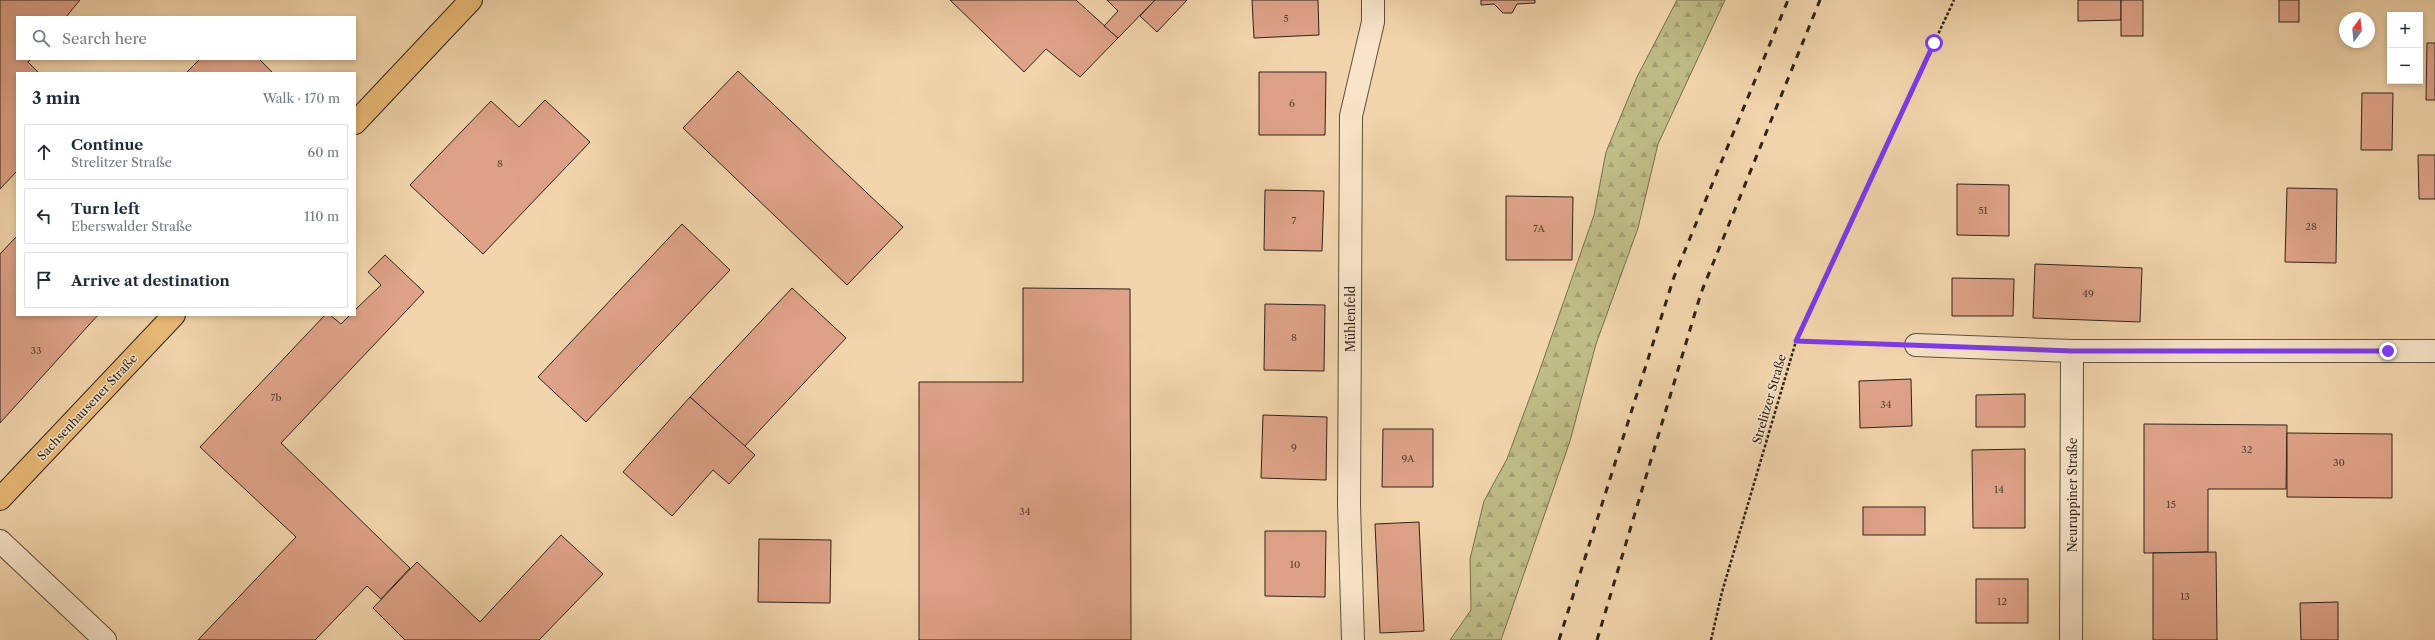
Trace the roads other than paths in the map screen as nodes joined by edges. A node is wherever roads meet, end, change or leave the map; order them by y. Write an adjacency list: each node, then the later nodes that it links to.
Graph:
1 (471, 0): 3 (main road)
2 (1373, 0): 11 (street, Mühlenfeld)
3 (356, 122)
4 (173, 316): 8 (main road, Sachsenhausener Straße)
5 (1916, 345): 6 (street)
6 (2072, 351): 7 (street); 12 (street, Neuruppiner Straße)
7 (2435, 351)
8 (0, 499)
9 (0, 541): 10 (street)
10 (105, 640)
11 (1353, 640)
12 (2071, 640)

